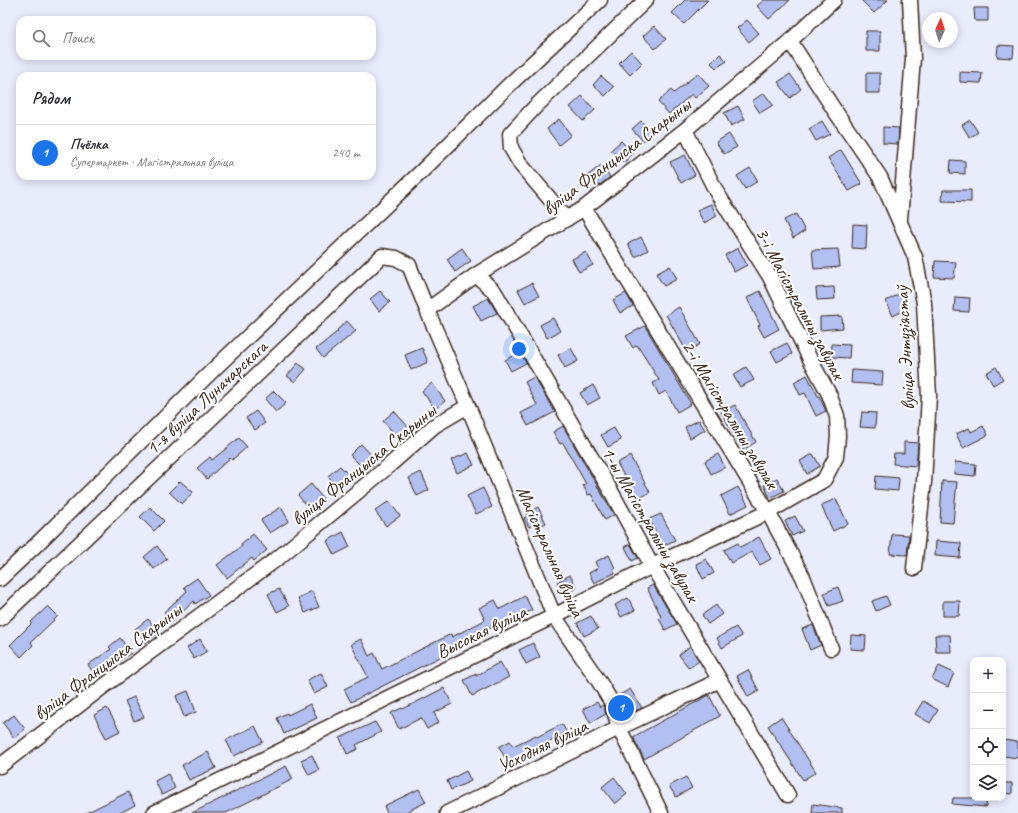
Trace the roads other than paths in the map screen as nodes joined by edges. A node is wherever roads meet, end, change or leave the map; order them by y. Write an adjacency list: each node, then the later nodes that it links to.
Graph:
1 (600, 0): 17 (street)
2 (646, 0): 8 (street)
3 (834, 0): 5 (street, вуліца Францыска Скарыны)
4 (910, 0): 9 (street)
5 (790, 41): 6 (street, вуліца Францыска Скарыны); 9 (street, вуліца Энтузіястаў)
6 (685, 130): 7 (street, вуліца Францыска Скарыны); 13 (street, 3-і Магістральны завулак)
7 (584, 208): 8 (street, вуліца Францыска Скарыны); 14 (street, 2-і Магістральны завулак)
8 (567, 219): 10 (street, вуліца Францыска Скарыны)
9 (900, 221): 16 (street, вуліца Энтузіястаў)
10 (476, 275): 11 (street, вуліца Францыска Скарыны); 15 (street, 1-ы Магістральны завулак)
11 (427, 310): 12 (street); 19 (street, 1-я вуліца Луначарскага)
12 (468, 406): 18 (street, Магістральная вуліца); 23 (street, вуліца Францыска Скарыны)
13 (824, 480): 14 (street, Высокая вуліца)
14 (768, 512): 15 (street, Высокая вуліца); 20 (street, 2-і Магістральны завулак)
15 (652, 566): 18 (street, Высокая вуліца); 21 (street, 1-ы Магістральны завулак)
16 (914, 568)
17 (0, 579)
18 (554, 616): 22 (street, Магістральная вуліца); 25 (street, Высокая вуліца)
19 (0, 619)
20 (831, 648)
21 (720, 680): 22 (street, Усходняя вуліца); 24 (street, 1-ы Магістральны завулак)
22 (619, 728): 26 (street, Усходняя вуліца); 27 (street, Магістральная вуліца)
23 (0, 766)
24 (788, 795)
25 (154, 813)
26 (447, 813)
27 (662, 813)

